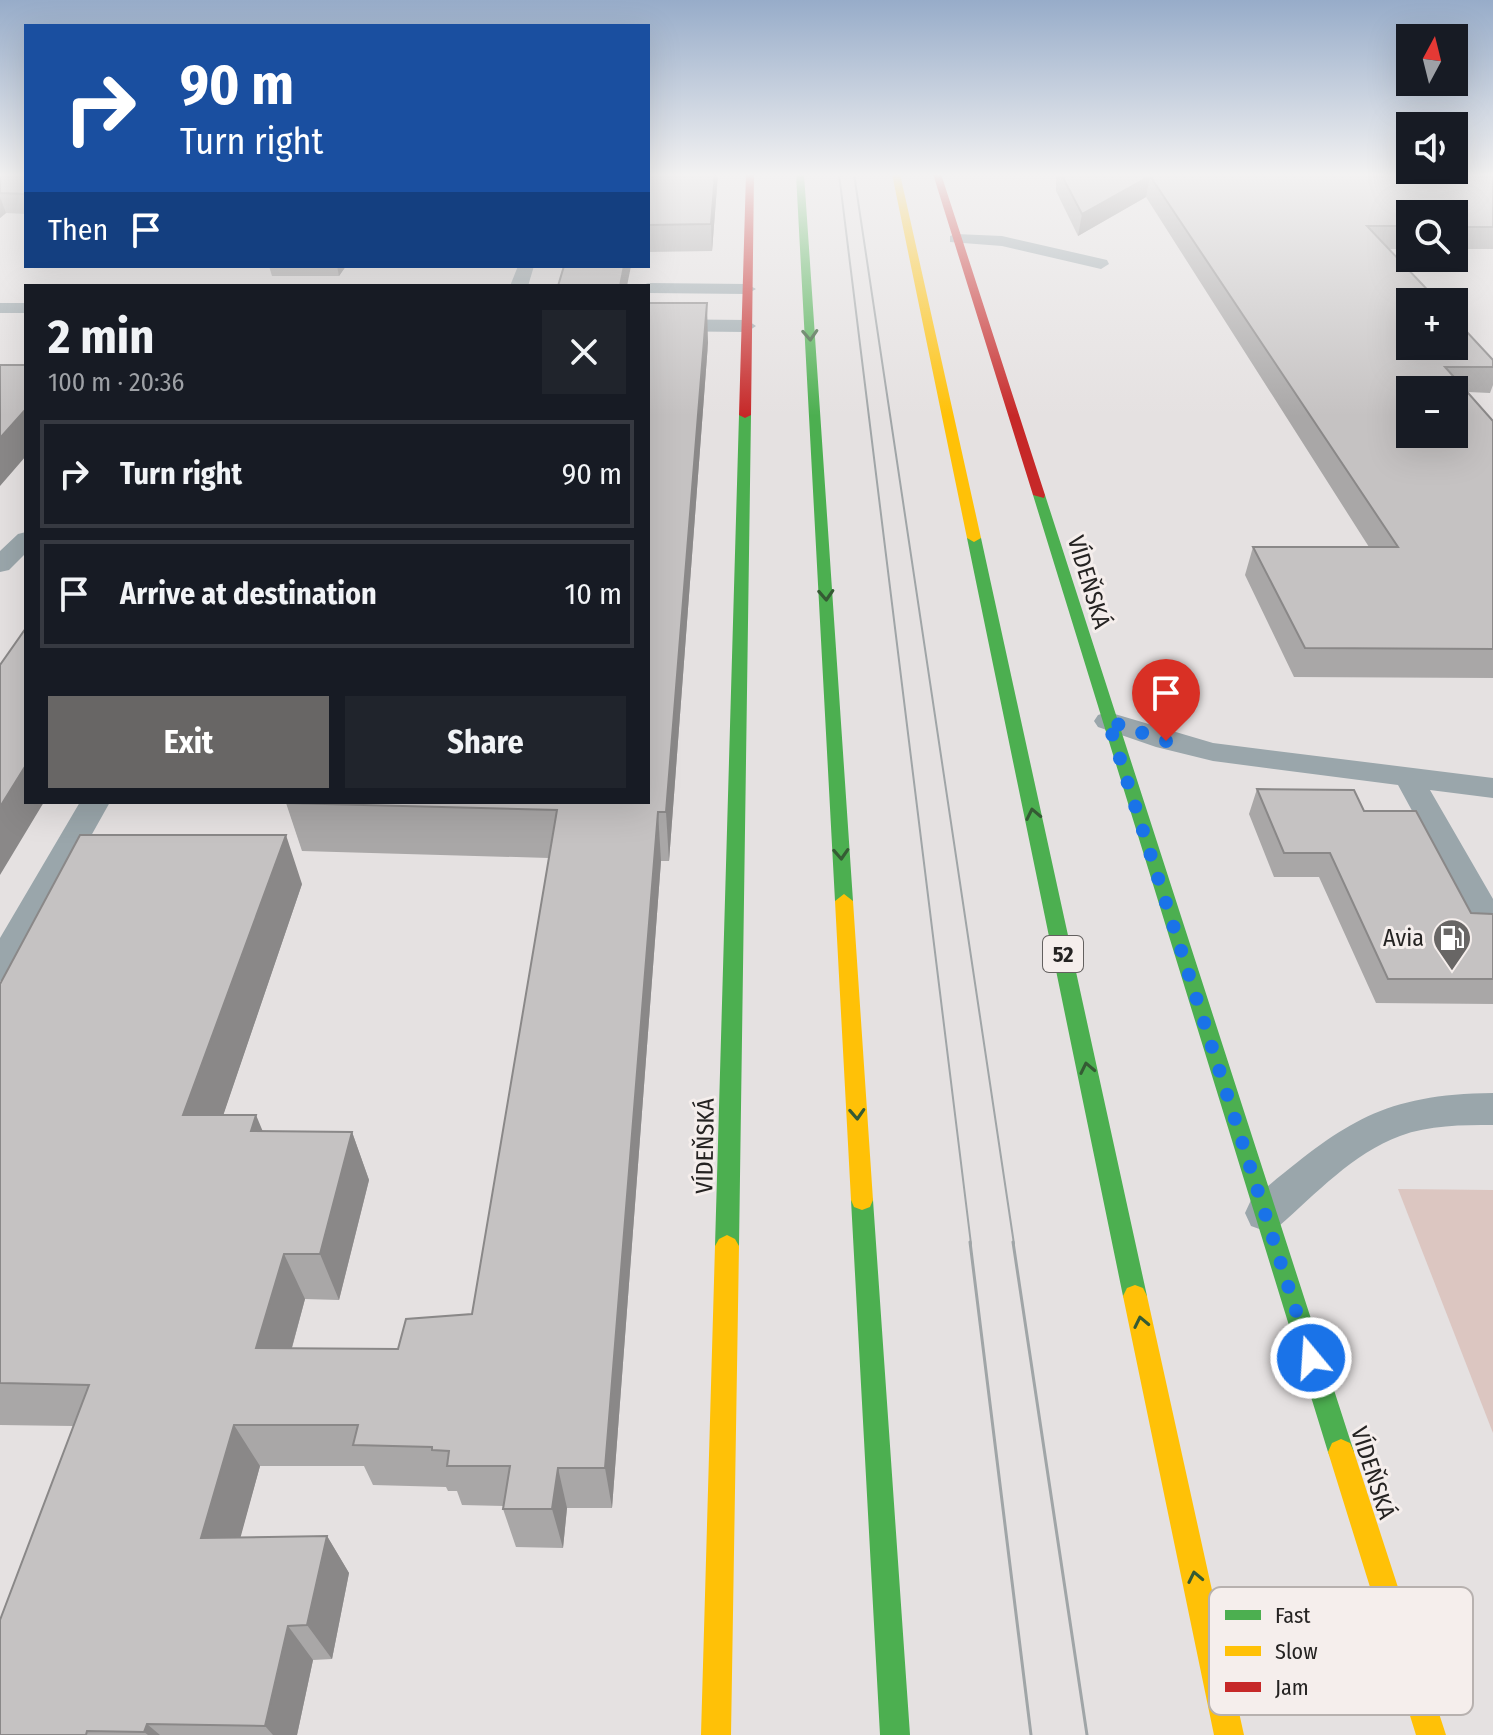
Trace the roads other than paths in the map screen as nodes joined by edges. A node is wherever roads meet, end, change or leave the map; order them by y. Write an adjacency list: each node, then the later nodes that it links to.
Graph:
1 (748, 255): 8 (main road, VÍDEŇSKÁ)
2 (805, 255): 31 (main road, one-way to 31)
3 (913, 255): 27 (main road, 52, one-way to 3)
4 (961, 255): 18 (main road, VÍDEŇSKÁ)
5 (1062, 255): 6 (lane)
6 (1101, 264)
7 (650, 288): 8 (lane)
8 (747, 289): 12 (main road, VÍDEŇSKÁ)
9 (0, 308): 10 (lane)
10 (24, 308)
11 (650, 310): 12 (lane)
12 (747, 318): 15 (lane); 30 (main road, VÍDEŇSKÁ)
13 (0, 320): 14 (lane)
14 (24, 320)
15 (650, 325)
16 (24, 541): 17 (lane)
17 (0, 565)
18 (1108, 721): 19 (lane); 25 (main road, VÍDEŇSKÁ)
19 (1408, 777): 20 (lane); 22 (lane)
20 (1493, 788)
21 (94, 804): 23 (lane)
22 (1493, 928)
23 (0, 968)
24 (1493, 1109): 25 (lane)
25 (1265, 1213): 26 (main road, VÍDEŇSKÁ)
26 (1384, 1587)
27 (1209, 1641)
28 (1225, 1715): 32 (main road, 52, one-way to 28)
29 (1425, 1715): 33 (main road, VÍDEŇSKÁ)
30 (716, 1735)
31 (895, 1735)
32 (1229, 1735)
33 (1431, 1735)

